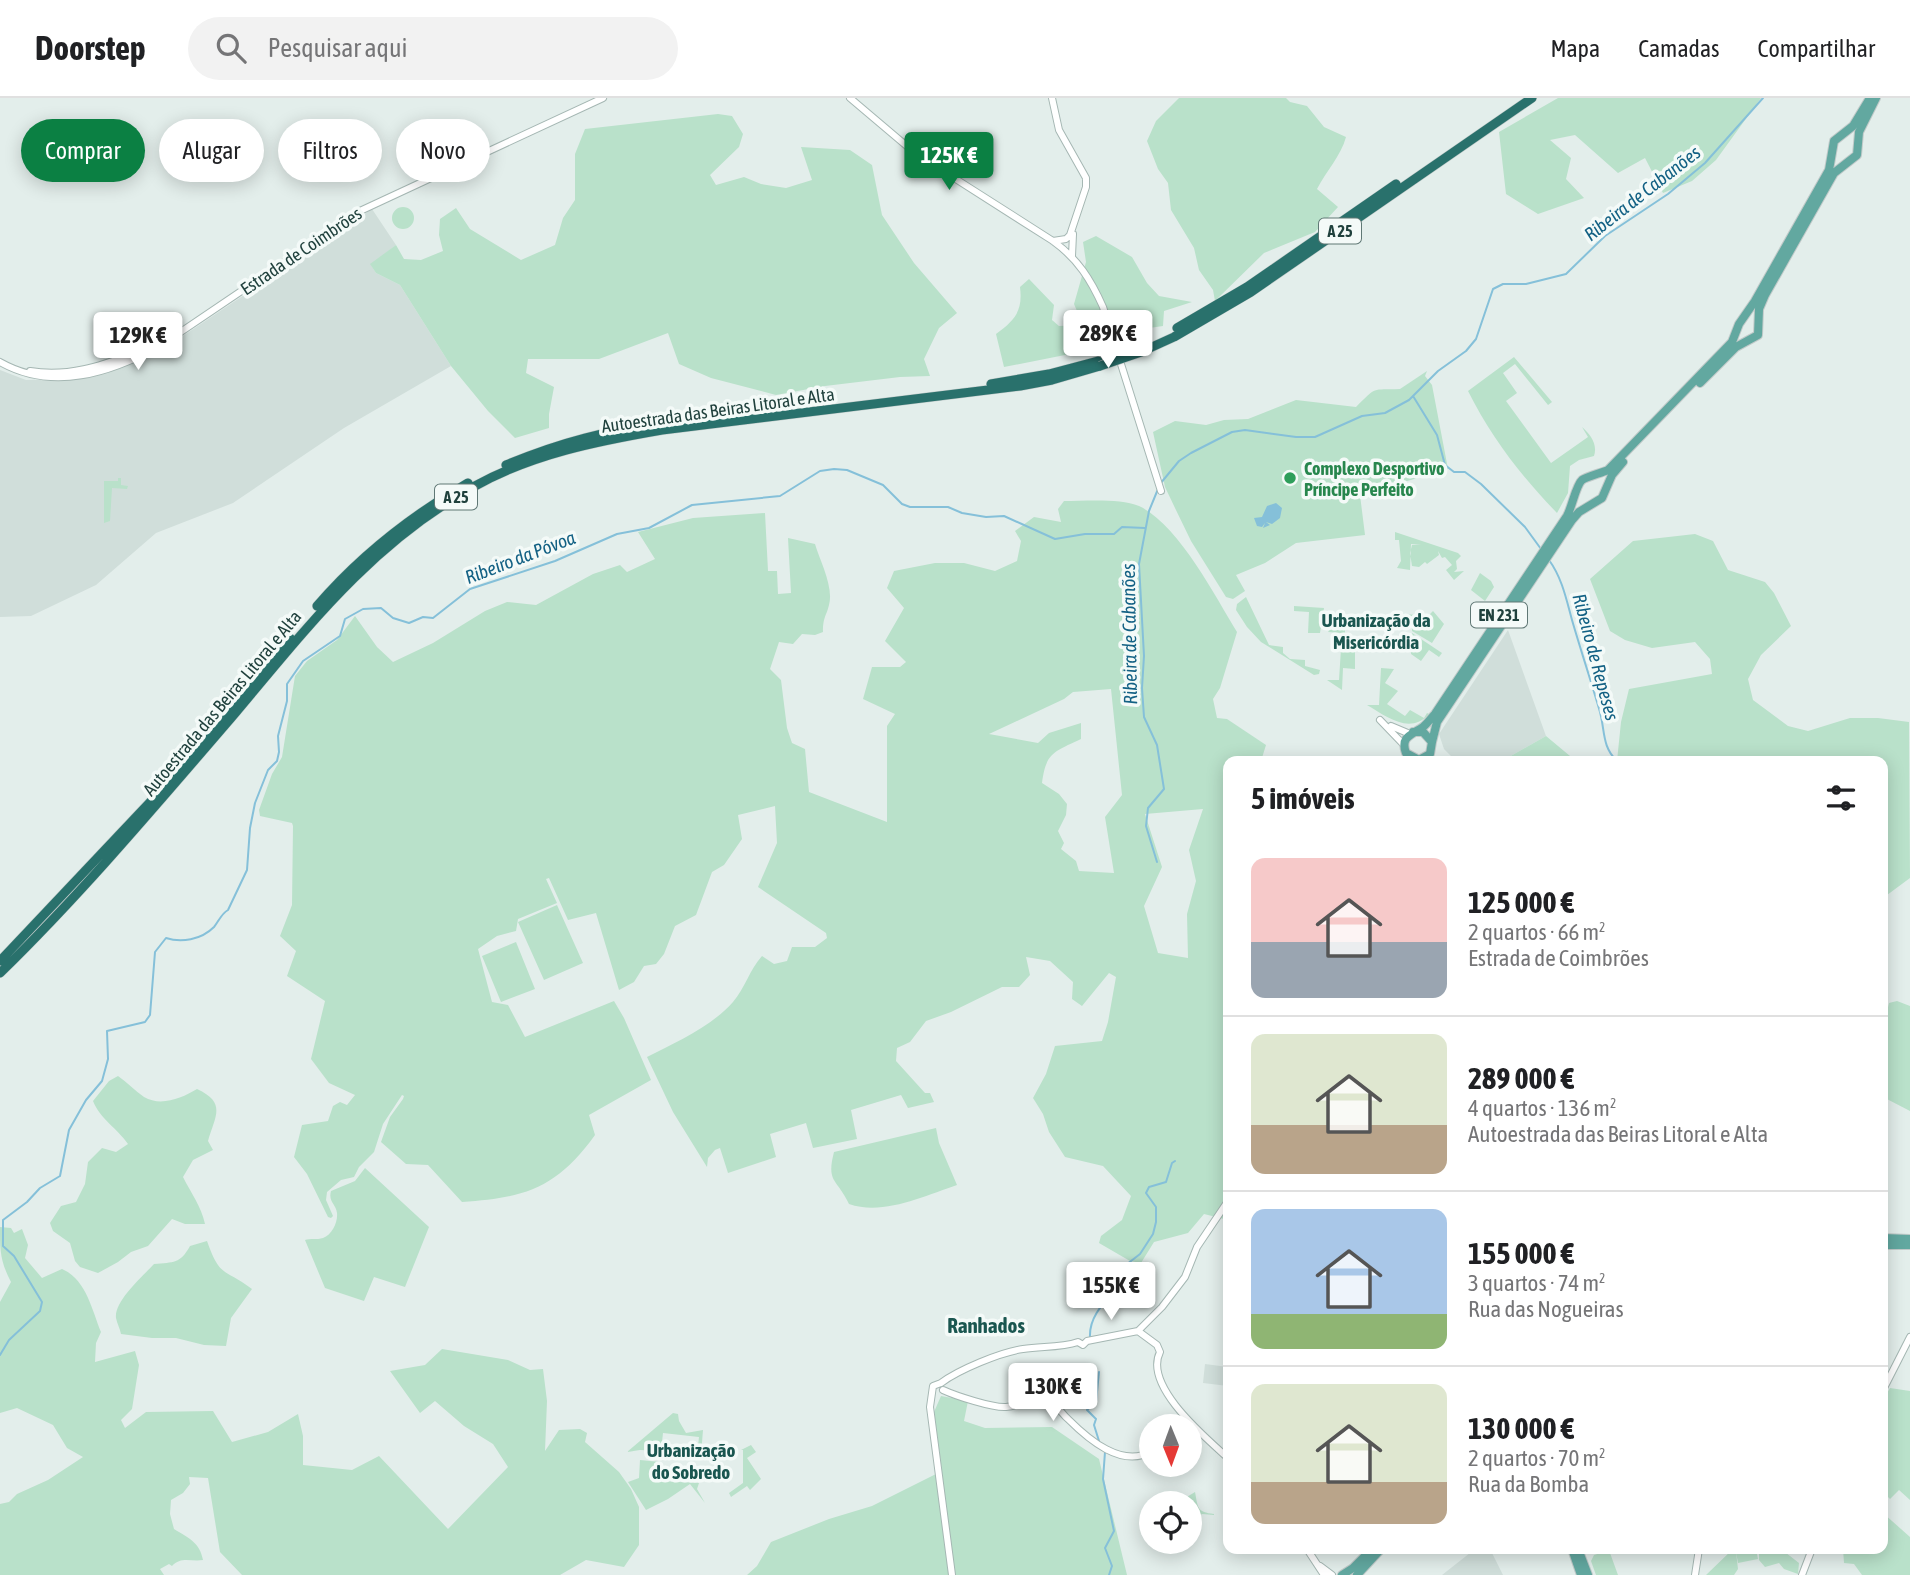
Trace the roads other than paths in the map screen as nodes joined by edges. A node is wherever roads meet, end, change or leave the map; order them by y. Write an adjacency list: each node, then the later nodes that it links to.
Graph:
1 (603, 98): 22 (street, Estrada de Coimbrões)
2 (850, 98): 14 (street)
3 (1052, 98): 12 (street)
4 (1522, 98): 21 (highway, Autoestrada das Beiras Litoral e Alta / A 25)
5 (1532, 98): 21 (highway, Autoestrada das Beiras Litoral e Alta / A 25)
6 (1870, 98): 8 (main road, EN 231)
7 (1876, 98): 9 (main road, EN 231)
8 (1840, 136): 9 (main road); 10 (main road, EN 231)
9 (1858, 143): 11 (main road, EN 231)
10 (1832, 152): 11 (main road); 17 (main road, EN 231)
11 (1846, 162): 18 (main road, EN 231)
12 (1076, 216): 13 (street); 16 (street)
13 (1070, 235): 14 (street); 15 (street)
14 (1053, 242): 15 (street)
15 (1064, 249): 16 (street)
16 (1072, 256): 25 (street)
17 (1744, 319): 18 (main road); 19 (main road, EN 231)
18 (1759, 324): 20 (main road, EN 231)
19 (1738, 330): 20 (main road); 24 (main road, EN 231)
20 (1748, 340): 27 (main road, EN 231)
21 (1140, 349): 23 (highway, Autoestrada das Beiras Litoral e Alta / A 25, bridge)
22 (1, 362)
23 (1099, 364): 35 (highway, Autoestrada das Beiras Litoral e Alta / A 25); 36 (highway, Autoestrada das Beiras Litoral e Alta / A 25)
24 (1592, 478): 26 (main road, EN 231); 27 (main road)
25 (1161, 491)
26 (1577, 491): 28 (main road); 29 (main road, EN 231)
27 (1604, 494): 28 (main road, EN 231)
28 (1590, 505): 30 (main road, EN 231)
29 (1412, 733): 30 (main road); 31 (main road, EN 231); 31 (street)
30 (1432, 742): 34 (main road, EN 231)
31 (1404, 747): 32 (main road, EN 231); 33 (main road, EN 231)
32 (1403, 756)
33 (1408, 756)
34 (1427, 756)
35 (0, 961)
36 (0, 973)
37 (1223, 1208): 42 (street)
38 (1888, 1238): 39 (main road)
39 (1910, 1239)
40 (1888, 1245): 41 (main road)
41 (1910, 1245)
42 (1138, 1331): 45 (street); 46 (street)
43 (1910, 1337): 44 (street)
44 (1888, 1380)
45 (939, 1389): 49 (street); 58 (street)
46 (1181, 1412)
47 (1202, 1434): 48 (street)
48 (1223, 1453)
49 (1139, 1456)
50 (1311, 1554): 57 (street)
51 (1367, 1554): 61 (main road)
52 (1376, 1554): 62 (main road)
53 (1574, 1554): 63 (main road)
54 (1580, 1554): 64 (main road)
55 (1698, 1554): 65 (street)
56 (1810, 1554): 66 (street)
57 (1318, 1564): 59 (street); 60 (street)
58 (952, 1575)
59 (1324, 1575)
60 (1332, 1575)
61 (1342, 1575)
62 (1357, 1575)
63 (1581, 1575)
64 (1588, 1575)
65 (1695, 1575)
66 (1802, 1575)

